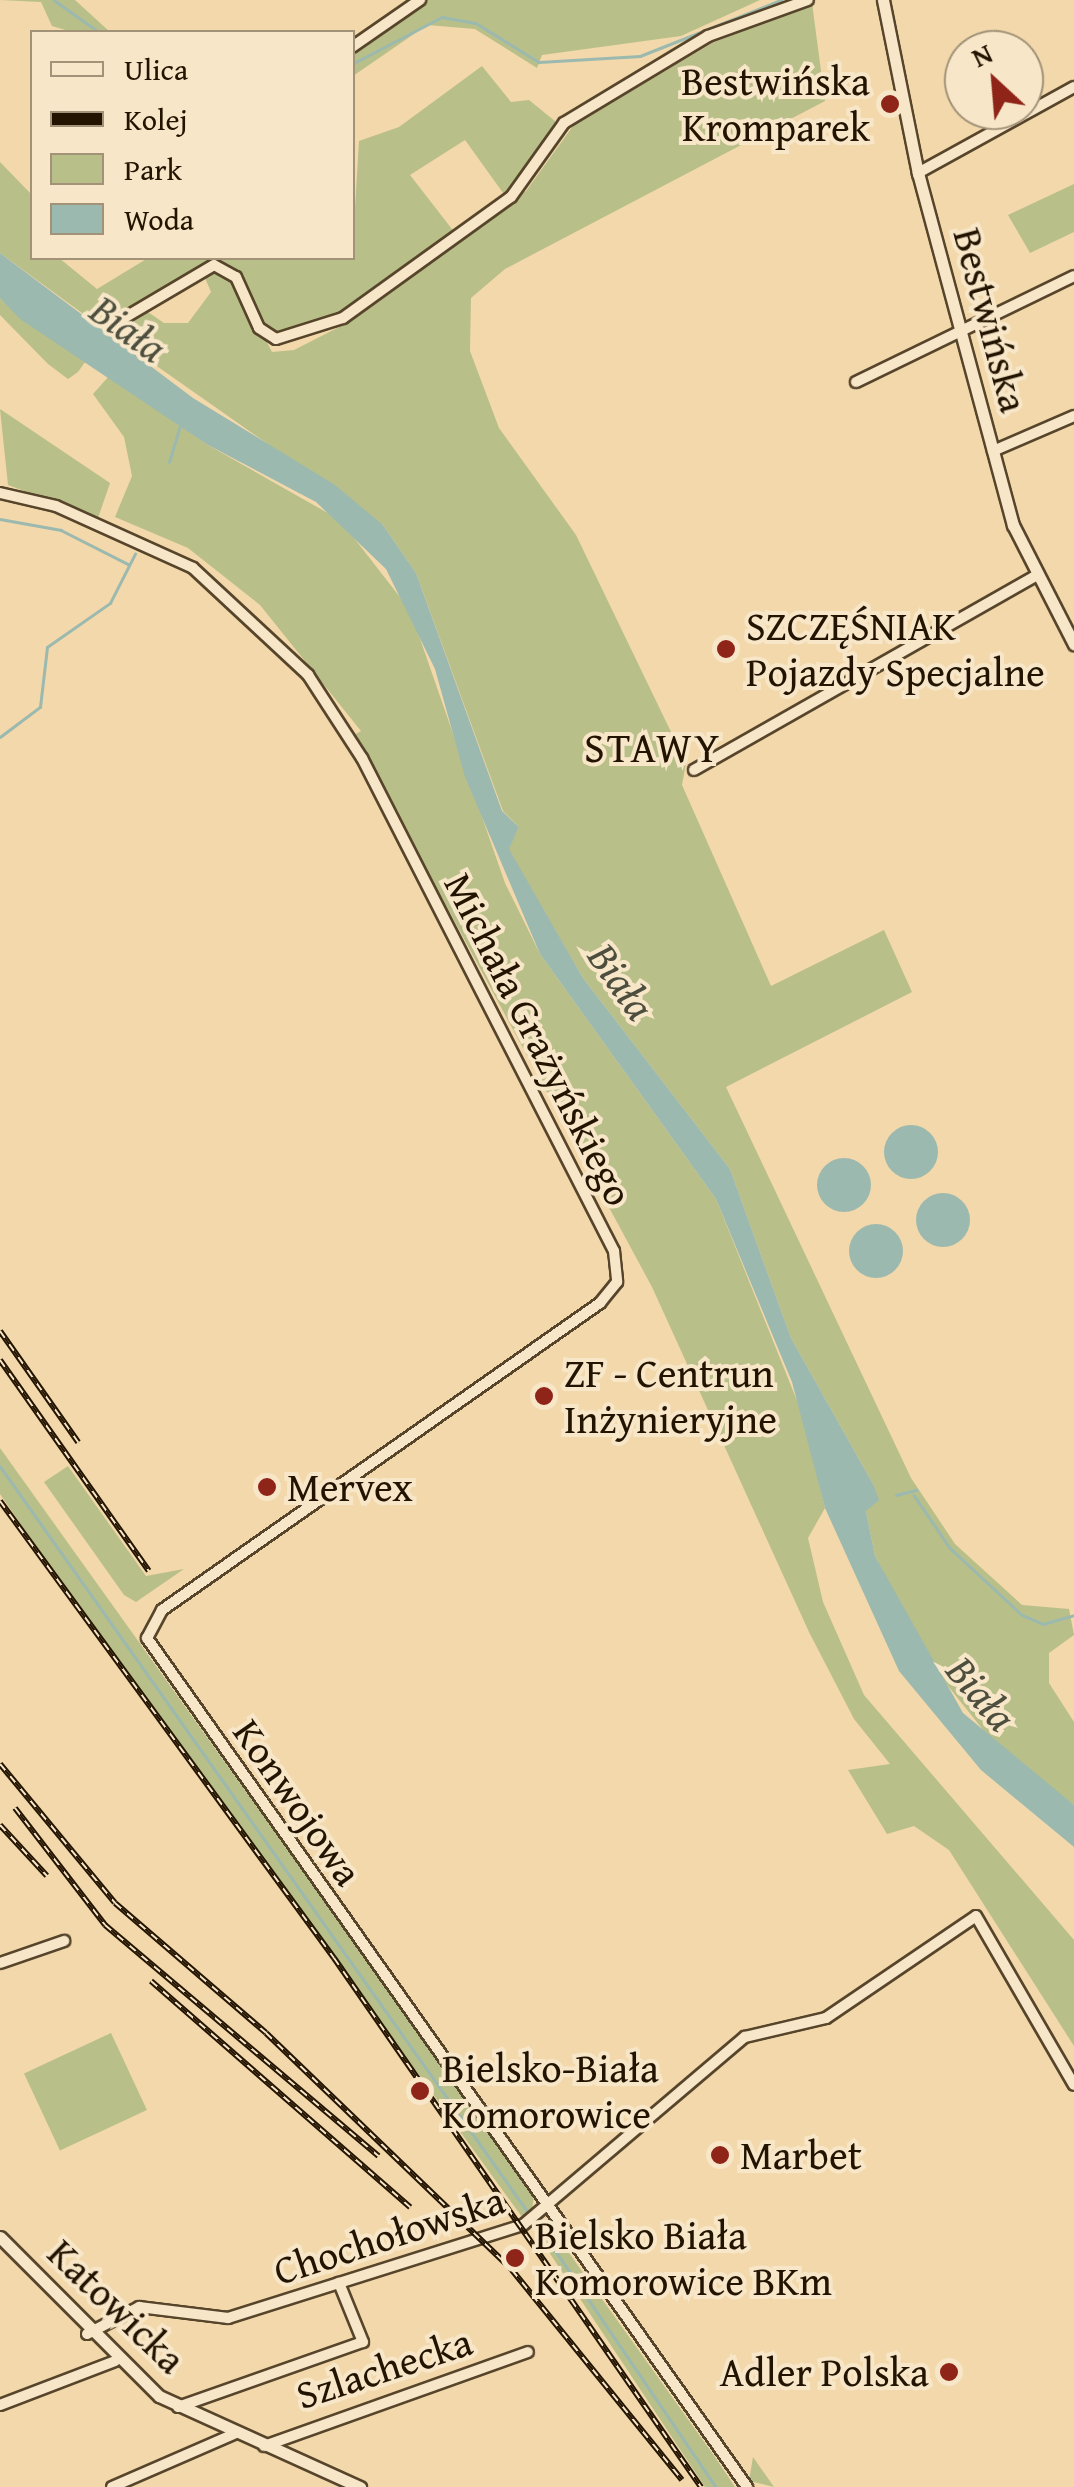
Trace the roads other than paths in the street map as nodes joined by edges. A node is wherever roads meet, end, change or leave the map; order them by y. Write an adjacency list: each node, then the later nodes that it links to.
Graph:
1 (420, 0): 4 (street)
2 (808, 0): 8 (street)
3 (884, 0): 6 (street, Bestwińska)
4 (355, 45)
5 (1074, 87): 6 (street)
6 (918, 173): 9 (street, Bestwińska)
7 (1074, 276): 9 (street)
8 (119, 322)
9 (959, 330): 10 (street); 12 (street, Bestwińska)
10 (856, 382)
11 (1074, 416): 12 (street)
12 (992, 451): 14 (street, Bestwińska)
13 (0, 494): 17 (street, Michała Grażyńskiego)
14 (1034, 578): 15 (street, Bestwińska); 16 (street)
15 (1074, 644)
16 (694, 770)
17 (617, 1282): 21 (street, Konwojowa)
18 (64, 1941): 19 (street)
19 (0, 1962)
20 (1074, 2085): 21 (street, Chochołowska)
21 (550, 2209): 23 (street, Chochołowska); 33 (street, Konwojowa)
22 (0, 2236): 24 (street, Katowicka)
23 (339, 2283): 24 (street, Chochołowska); 28 (street)
24 (88, 2334): 26 (street, Katowicka)
25 (528, 2352): 30 (street, Szlachecka)
26 (115, 2360): 27 (street); 28 (street, Katowicka)
27 (0, 2405)
28 (178, 2407): 29 (street, Katowicka)
29 (234, 2434): 30 (street, Katowicka); 31 (street)
30 (263, 2447): 32 (street, Katowicka)
31 (112, 2487)
32 (360, 2487)
33 (746, 2487)

